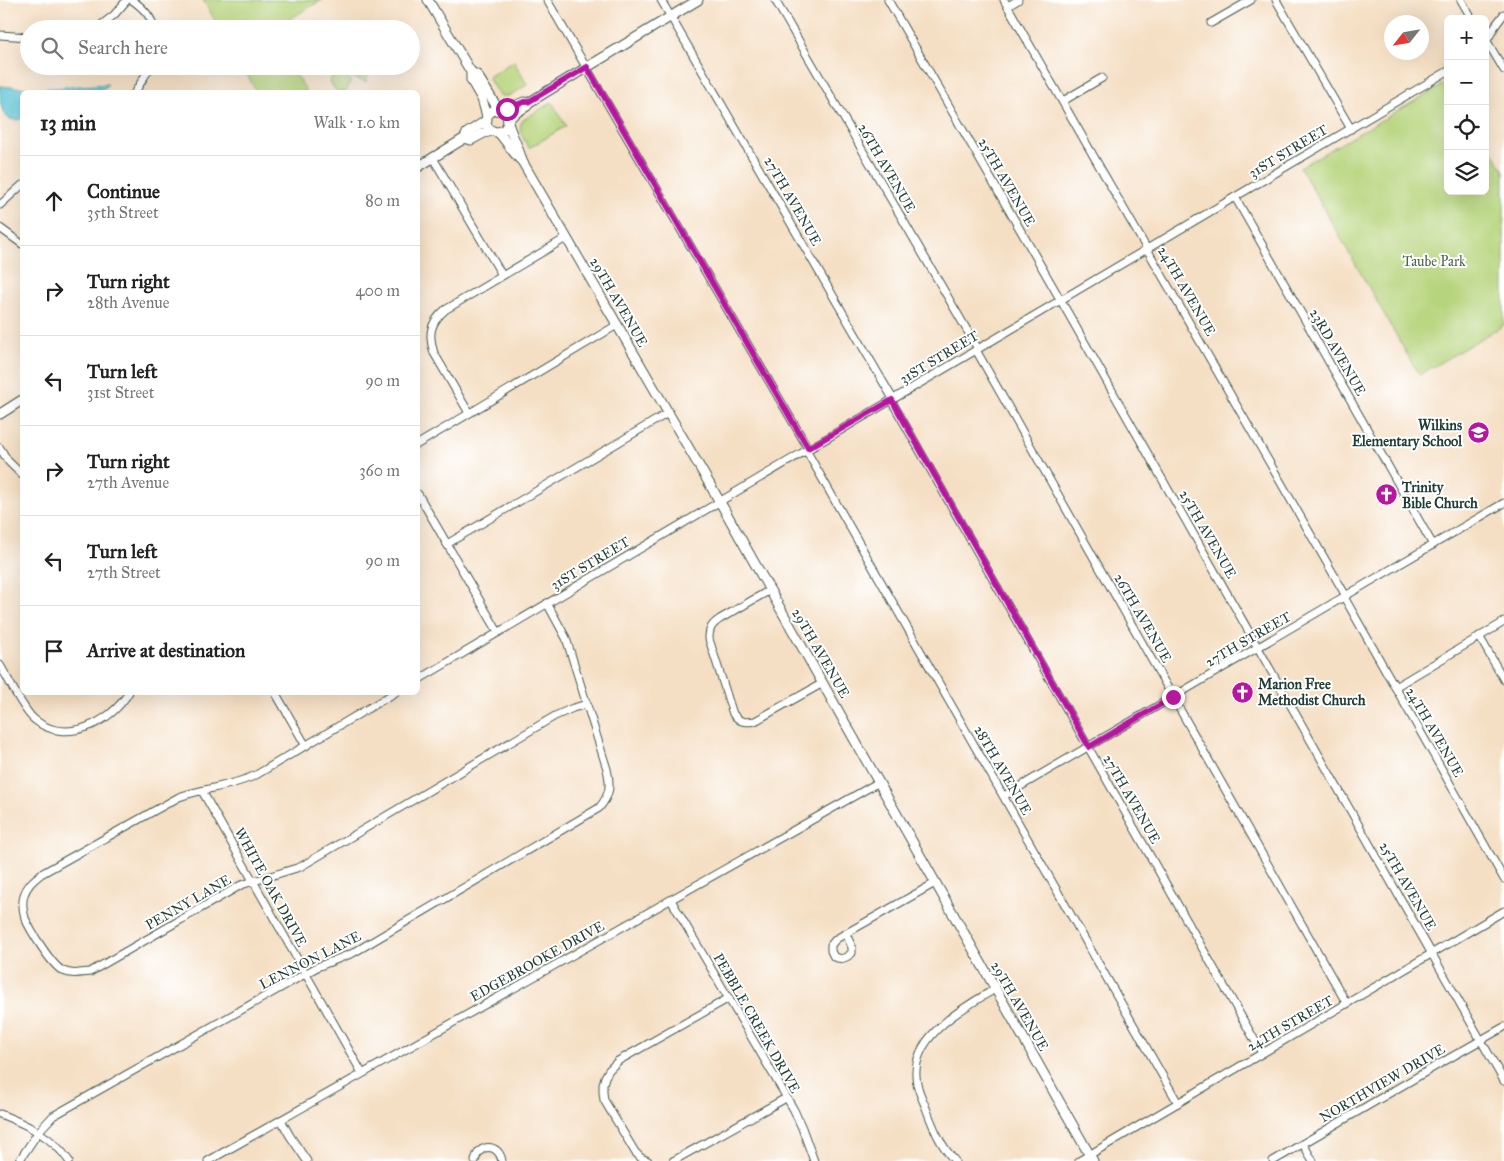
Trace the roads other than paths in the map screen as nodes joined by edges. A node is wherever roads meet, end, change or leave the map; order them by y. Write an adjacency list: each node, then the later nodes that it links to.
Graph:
1 (127, 0): 17 (street)
2 (132, 0): 18 (street)
3 (428, 0): 26 (street)
4 (547, 0): 24 (street, 28TH AVENUE)
5 (661, 0): 16 (street, 27TH AVENUE)
6 (698, 0): 16 (street)
7 (775, 0): 54 (street, 26TH AVENUE)
8 (888, 0): 52 (street, 25TH AVENUE)
9 (1018, 0): 13 (street)
10 (1251, 0): 19 (street)
11 (1276, 0): 38 (street)
12 (1461, 0): 15 (street)
13 (1006, 3): 33 (street, 24TH AVENUE)
14 (1504, 14): 22 (street)
15 (1470, 15)
16 (671, 16): 24 (street); 55 (street, 27TH AVENUE)
17 (108, 20)
18 (150, 20)
19 (1211, 23)
20 (0, 35): 21 (street)
21 (20, 36)
22 (1489, 36)
23 (1489, 46): 25 (street)
24 (587, 67): 34 (street); 62 (street, 28TH AVENUE)
25 (1504, 70)
26 (471, 72): 35 (street); 36 (street)
27 (1444, 74): 38 (street, 31ST STREET)
28 (146, 75): 30 (street)
29 (1102, 78): 33 (street)
30 (143, 80): 31 (street); 32 (street)
31 (133, 90)
32 (136, 90)
33 (1063, 101): 50 (street, 24TH AVENUE)
34 (528, 102): 35 (street); 37 (street)
35 (502, 110): 36 (street); 37 (street)
36 (487, 118): 39 (street); 40 (street)
37 (508, 122): 39 (street); 42 (street, 29TH AVENUE)
38 (1350, 129): 45 (street, 31ST STREET)
39 (495, 131): 40 (street); 42 (street, 29TH AVENUE)
40 (466, 138): 41 (street)
41 (433, 158): 43 (street); 51 (street)
42 (522, 161): 48 (street, 29TH AVENUE)
43 (420, 166)
44 (20, 188): 46 (street)
45 (1235, 197): 50 (street, 31ST STREET); 68 (street, 23RD AVENUE)
46 (0, 204)
47 (0, 228): 49 (street)
48 (566, 238): 51 (street); 53 (street, 29TH AVENUE)
49 (20, 243)
50 (1148, 248): 52 (street, 31ST STREET); 70 (street, 24TH AVENUE)
51 (502, 276): 57 (street)
52 (1060, 300): 54 (street, 31ST STREET); 75 (street, 25TH AVENUE)
53 (617, 325): 57 (street); 58 (street, 29TH AVENUE)
54 (977, 349): 55 (street, 31ST STREET); 84 (street, 26TH AVENUE)
55 (892, 399): 62 (street, 31ST STREET); 87 (street, 27TH AVENUE)
56 (20, 401): 59 (street)
57 (469, 413): 60 (street)
58 (668, 413): 65 (street, 29TH AVENUE); 67 (street)
59 (0, 414)
60 (420, 443)
61 (0, 448): 63 (street)
62 (807, 449): 65 (street, 31ST STREET); 90 (street, 28TH AVENUE)
63 (20, 473)
64 (420, 497): 67 (street)
65 (720, 502): 69 (street, 29TH AVENUE); 71 (street, 31ST STREET)
66 (1504, 503): 68 (street, 27TH STREET)
67 (447, 544): 73 (street)
68 (1433, 545): 70 (street, 27TH STREET)
69 (770, 590): 79 (street, 29TH AVENUE); 79 (street)
70 (1345, 597): 75 (street, 27TH STREET); 80 (street, 24TH AVENUE)
71 (547, 603): 73 (street, 31ST STREET); 85 (street)
72 (1504, 622): 74 (street)
73 (498, 632): 77 (street, 31ST STREET)
74 (1480, 636): 78 (street); 80 (street)
75 (1258, 648): 84 (street, 27TH STREET); 97 (street, 25TH AVENUE)
76 (0, 665): 81 (street)
77 (420, 679)
78 (1504, 680)
79 (823, 683): 88 (street, 29TH AVENUE)
80 (1395, 686): 91 (street, 24TH AVENUE)
81 (128, 695)
82 (277, 695): 86 (street)
83 (391, 695): 86 (street)
84 (1173, 697): 87 (street, 27TH STREET); 101 (street, 26TH AVENUE)
85 (587, 704): 92 (street, PENNY LANE); 98 (street, LENNON LANE)
86 (306, 746): 89 (street)
87 (1089, 747): 90 (street, 27TH STREET); 104 (street, 27TH AVENUE)
88 (879, 782): 93 (street, 29TH AVENUE); 94 (street, EDGEBROOKE DRIVE)
89 (202, 791): 92 (street, WHITE OAK DRIVE); 92 (street, PENNY LANE)
90 (1004, 796): 108 (street, 28TH AVENUE)
91 (1504, 879)
92 (253, 881): 98 (street, WHITE OAK DRIVE)
93 (935, 883): 96 (street); 99 (street, 29TH AVENUE)
94 (671, 900): 100 (street, PEBBLE CREEK DRIVE); 105 (street, EDGEBROOKE DRIVE)
95 (1504, 911): 97 (street, 24TH STREET)
96 (846, 934)
97 (1432, 954): 101 (street, 24TH STREET); 103 (street, 25TH AVENUE)
98 (305, 974): 105 (street, WHITE OAK DRIVE); 111 (street, LENNON LANE)
99 (995, 989): 113 (street, 29TH AVENUE); 123 (street)
100 (728, 998): 107 (street, PEBBLE CREEK DRIVE); 120 (street)
101 (1347, 1004): 104 (street, 24TH STREET)
102 (1504, 1028): 103 (street, NORTHVIEW DRIVE)
103 (1481, 1041): 106 (street, 25TH AVENUE); 112 (street, NORTHVIEW DRIVE)
104 (1262, 1054): 108 (street, 24TH STREET)
105 (362, 1073): 110 (street, EDGEBROOKE DRIVE)
106 (1504, 1081)
107 (786, 1098): 121 (street); 122 (street, PEBBLE CREEK DRIVE)
108 (1178, 1103): 113 (street, 24TH STREET)
109 (0, 1114): 111 (street)
110 (281, 1120): 116 (street, EDGEBROOKE DRIVE); 117 (street)
111 (39, 1131): 114 (street, LENNON LANE); 115 (street)
112 (1303, 1144): 125 (street, NORTHVIEW DRIVE); 126 (street)
113 (1091, 1158): 124 (street, 24TH STREET)
114 (19, 1161)
115 (69, 1161)
116 (208, 1161)
117 (307, 1161)
118 (475, 1161): 119 (street)
119 (502, 1161)
120 (648, 1161)
121 (673, 1161)
122 (814, 1161)
123 (955, 1161)
124 (1079, 1161)
125 (1273, 1161)
126 (1313, 1161)

